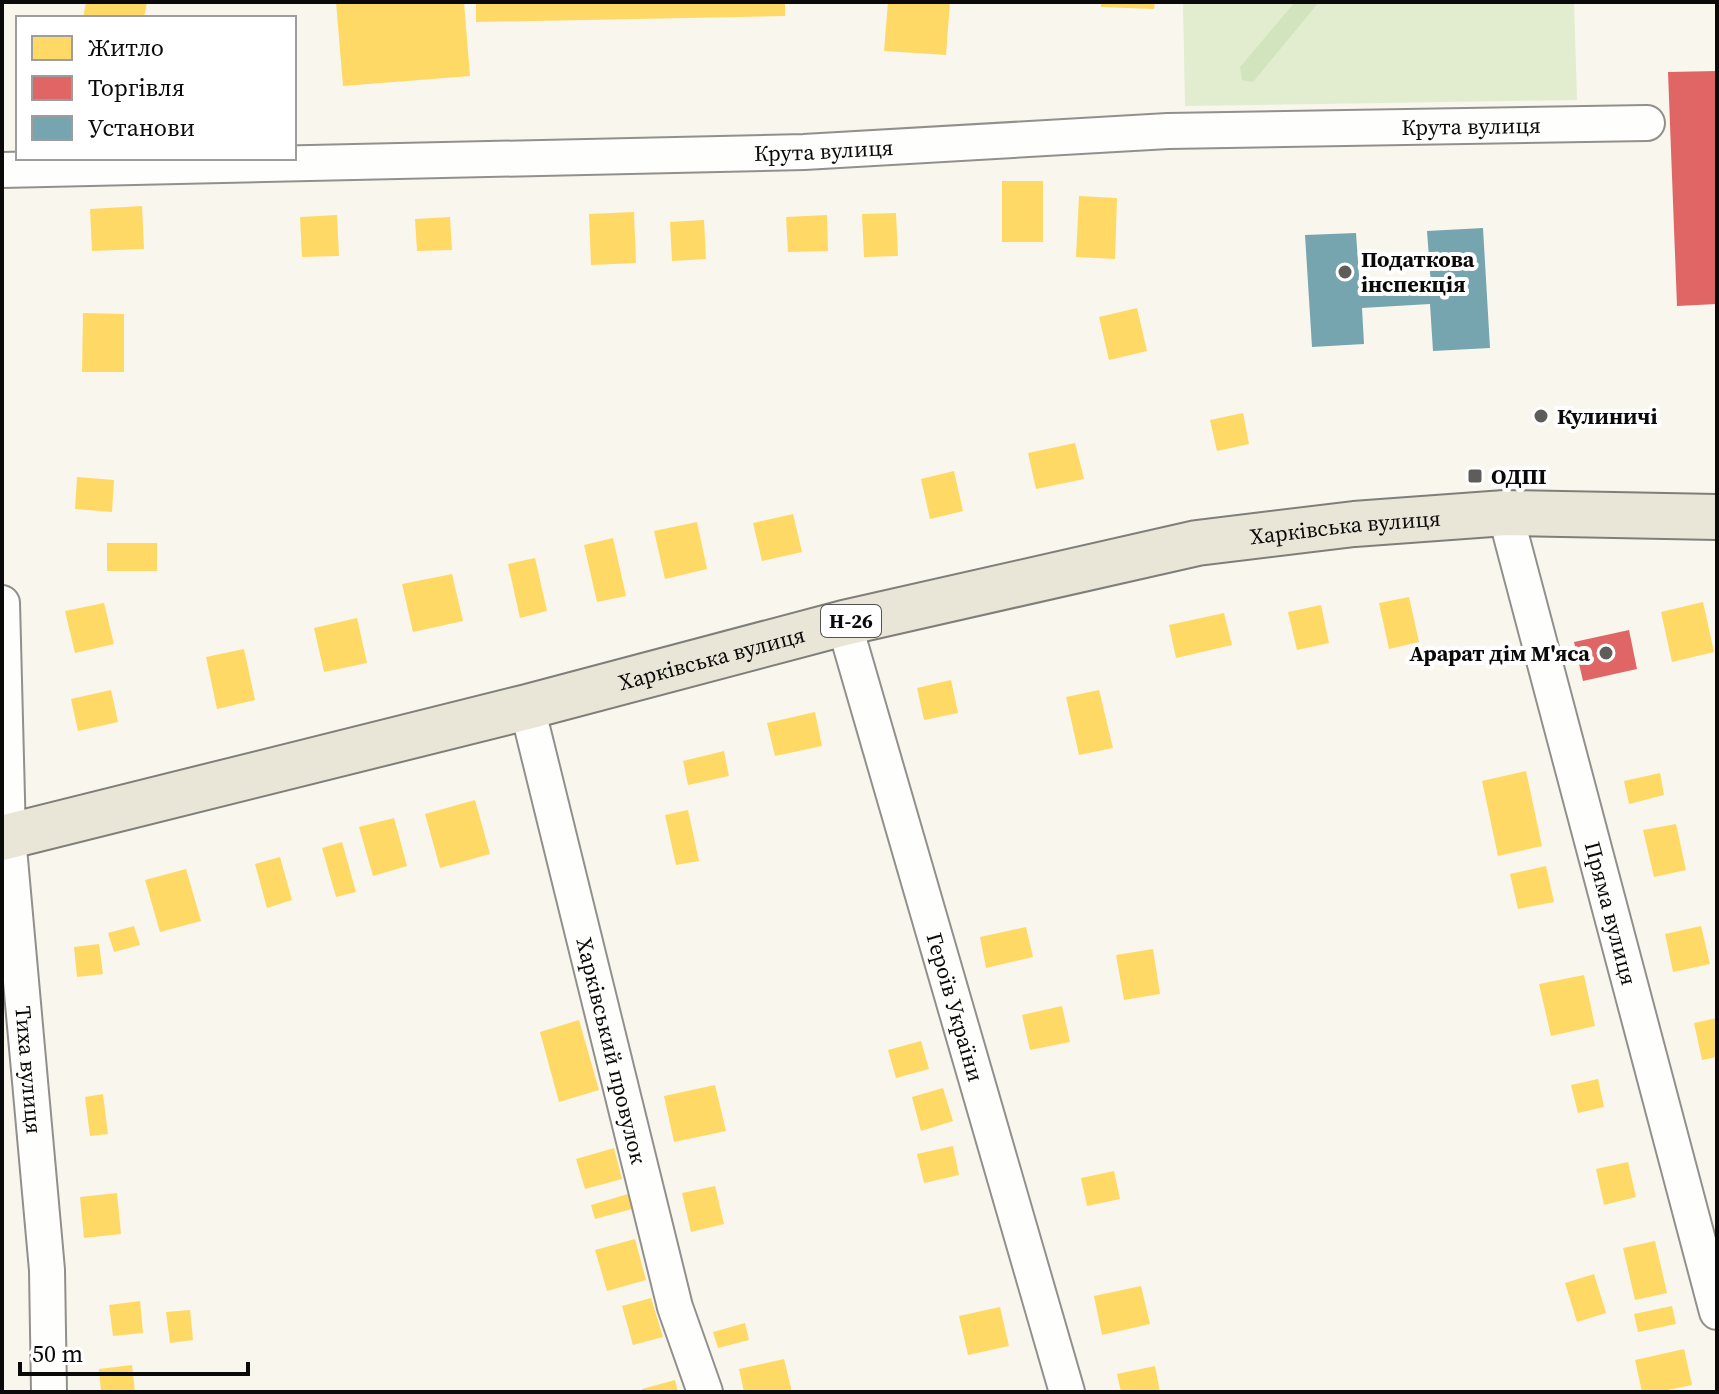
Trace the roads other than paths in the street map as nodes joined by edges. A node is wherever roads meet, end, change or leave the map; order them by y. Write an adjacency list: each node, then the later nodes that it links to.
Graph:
1 (1647, 123): 2 (street, Крута вулиця)
2 (2, 170)
3 (1505, 513): 4 (main road, Харківська вулиця / Н-26); 6 (main road, Харківська вулиця / Н-26); 9 (street, Пряма вулиця)
4 (1717, 517)
5 (2, 603): 8 (street, Тиха вулиця)
6 (844, 623): 7 (main road, Харківська вулиця / Н-26); 12 (street, Героїв України)
7 (527, 707): 8 (main road, Харківська вулиця / Н-26); 11 (street, Харківський провулок)
8 (5, 838): 10 (street, Тиха вулиця)
9 (1717, 1312)
10 (49, 1392)
11 (705, 1392)
12 (1067, 1392)

